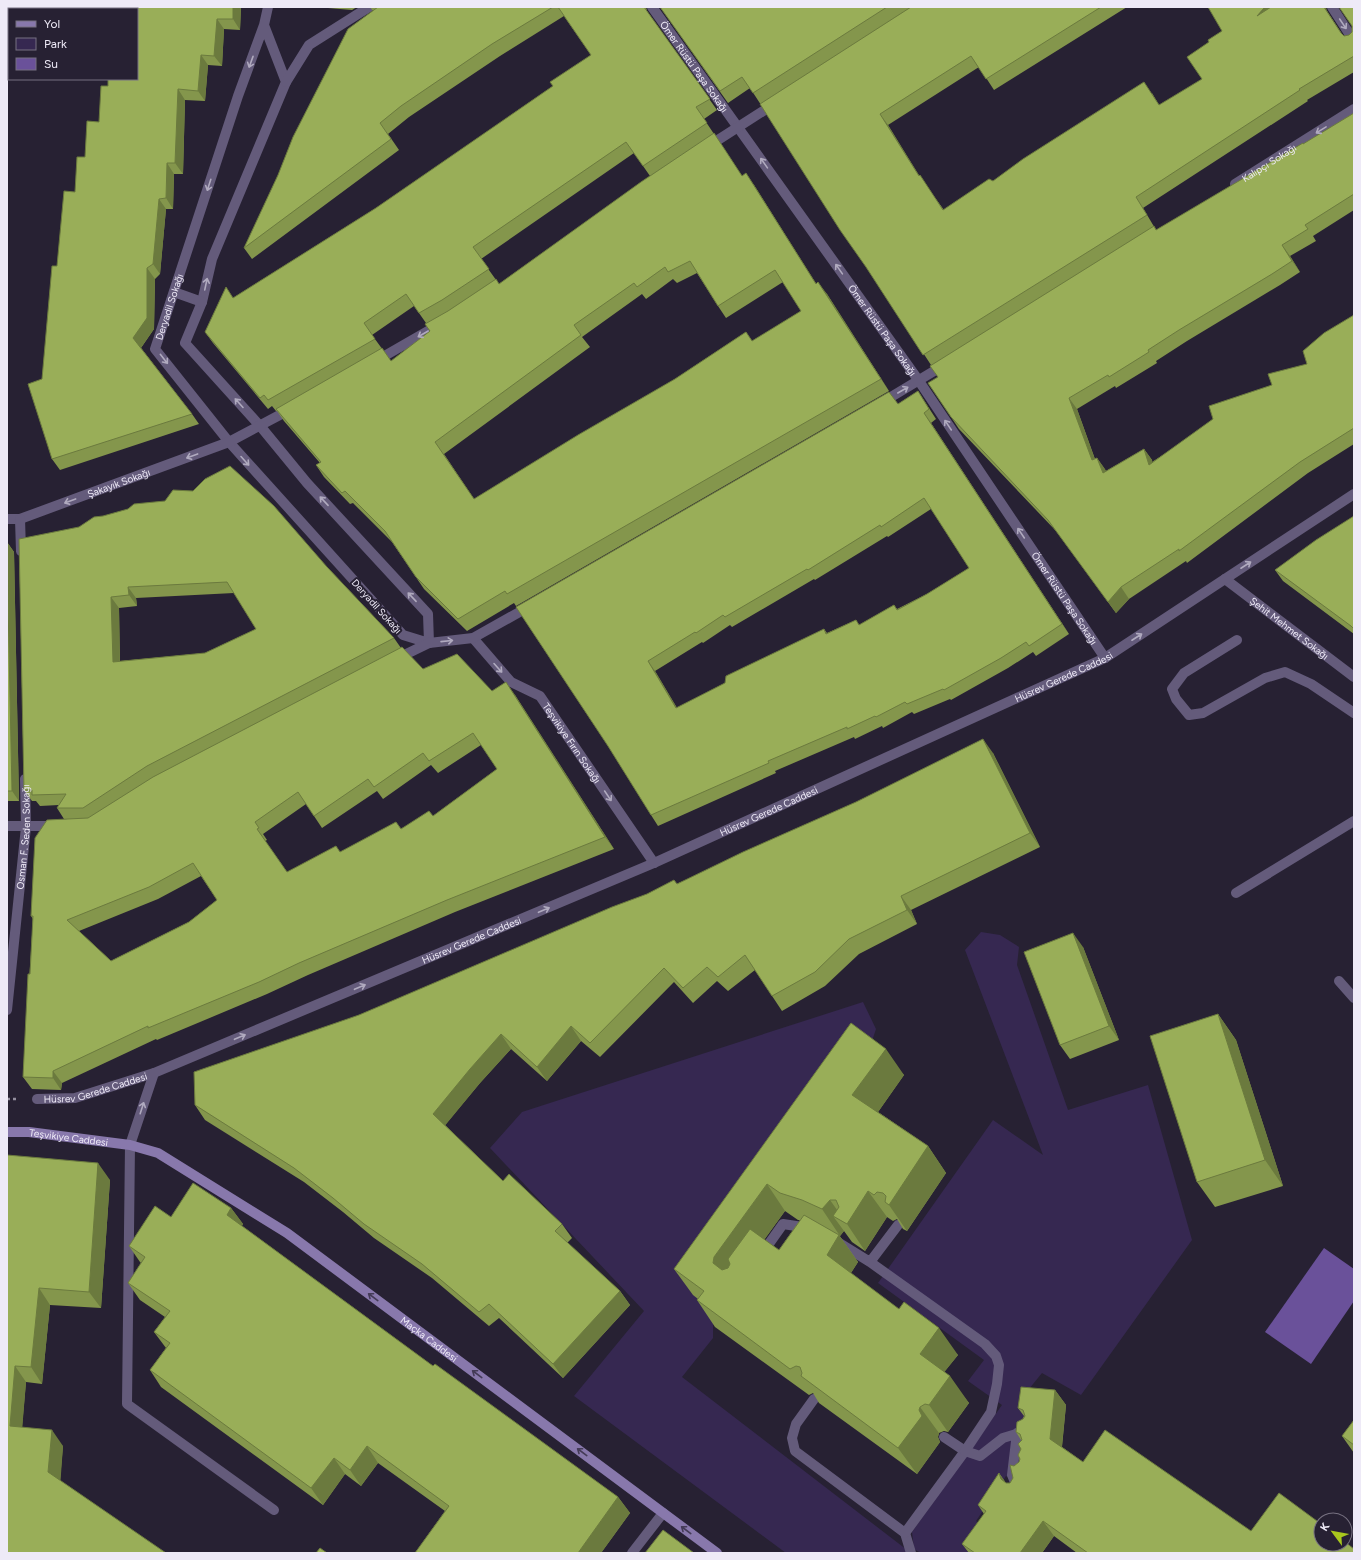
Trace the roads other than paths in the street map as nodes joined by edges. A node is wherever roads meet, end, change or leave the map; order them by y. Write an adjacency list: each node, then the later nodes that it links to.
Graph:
1 (268, 7): 5 (street, Deryadil Sokağı)
2 (369, 7): 7 (street)
3 (652, 7): 10 (street, Ömer Rüstü Paşa Sokağı)
4 (1332, 7): 6 (street, one-way to 6)
5 (264, 25): 7 (street); 13 (street, Deryadil Sokağı, one-way to 13)
6 (1354, 41)
7 (286, 82): 14 (street, one-way to 7)
8 (785, 97): 10 (street)
9 (1354, 109): 12 (street, Kalıpçı Sokağı, one-way to 12)
10 (738, 127): 11 (street); 18 (street, Ömer Rüstü Paşa Sokağı, one-way to 10)
11 (699, 153)
12 (1227, 188)
13 (174, 292): 14 (street); 22 (street, Deryadil Sokağı, one-way to 22)
14 (202, 302): 21 (street, one-way to 14)
15 (446, 320): 17 (street, one-way to 17)
16 (952, 360): 18 (street)
17 (364, 368)
18 (919, 380): 20 (street, one-way to 18); 32 (street, Ömer Rüstü Paşa Sokağı, one-way to 18)
19 (302, 403): 21 (street, Şakayık Sokağı)
20 (870, 408)
21 (261, 427): 22 (street, Şakayık Sokağı); 31 (street, one-way to 21)
22 (229, 442): 25 (street, Şakayık Sokağı, one-way to 25); 31 (street, Deryadil Sokağı, one-way to 31)
23 (1354, 494): 27 (street, Hüsrev Gerede Caddesi, one-way to 23)
24 (7, 519): 25 (street, Şakayık Sokağı)
25 (20, 519): 26 (street)
26 (21, 558)
27 (1225, 579): 32 (street, Hüsrev Gerede Caddesi, one-way to 27); 34 (street, Şehit Mehmet Sokağı)
28 (539, 601): 29 (street)
29 (472, 638): 31 (street, one-way to 29); 41 (street, Teşvikiye Fırın Sokağı, one-way to 41)
30 (1237, 640): 35 (street)
31 (429, 643): 33 (street)
32 (1105, 658): 41 (street, Hüsrev Gerede Caddesi)
33 (386, 665)
34 (1354, 677)
35 (1354, 713)
36 (25, 771): 40 (street, Osman F. Seden Sokağı)
37 (1354, 821): 42 (street)
38 (7, 826): 40 (street)
39 (63, 826): 40 (street)
40 (26, 827): 45 (street, Osman F. Seden Sokağı)
41 (654, 863): 46 (street, Hüsrev Gerede Caddesi, one-way to 41)
42 (1236, 893)
43 (1339, 981): 44 (street)
44 (1354, 998)
45 (7, 1010)
46 (154, 1074): 47 (street, Hüsrev Gerede Caddesi); 49 (street, Hüsrev Gerede Caddesi, one-way to 46)
47 (37, 1098)
48 (7, 1132): 49 (main road, Teşvikiye Caddesi)
49 (130, 1146): 60 (street, Hüsrev Gerede Caddesi); 61 (main road, Maçka Caddesi, one-way to 49)
50 (898, 1225): 52 (street)
51 (756, 1261): 52 (street)
52 (870, 1262): 57 (street)
53 (814, 1399): 62 (street)
54 (1028, 1430): 55 (street)
55 (1017, 1433): 57 (street); 58 (street)
56 (944, 1437): 57 (street)
57 (965, 1451): 62 (street)
58 (1014, 1461): 58 (street); 59 (street)
59 (1018, 1492)
60 (274, 1510)
61 (663, 1513): 63 (street); 64 (main road, Maçka Caddesi, one-way to 61)
62 (905, 1533): 65 (street)
63 (632, 1553)
64 (717, 1553)
65 (911, 1553)

